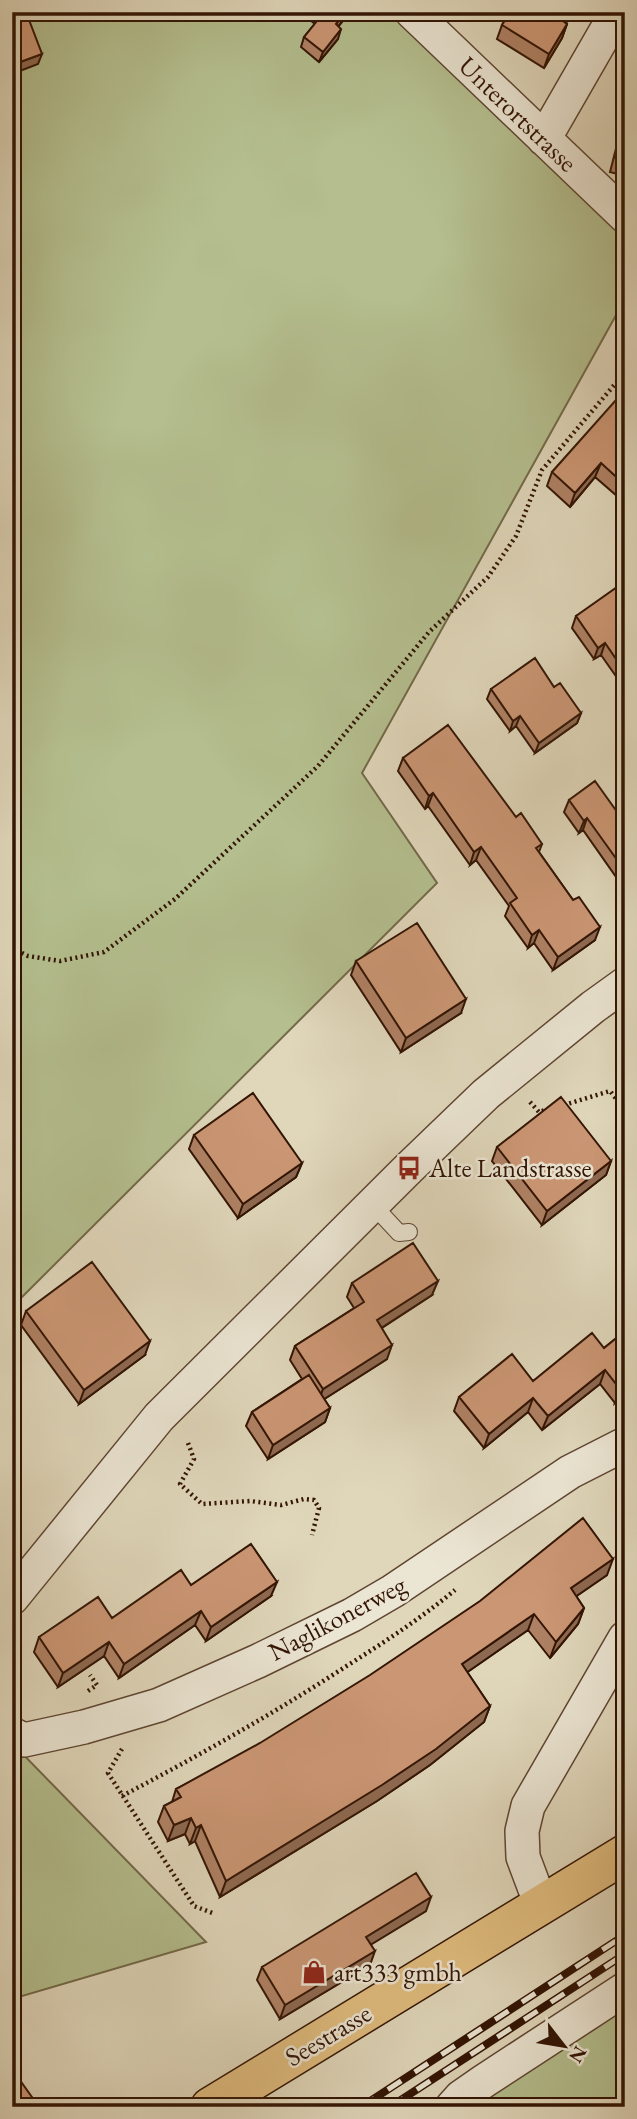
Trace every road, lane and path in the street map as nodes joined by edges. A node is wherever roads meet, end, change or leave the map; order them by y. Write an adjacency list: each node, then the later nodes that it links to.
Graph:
1 (412, 12): 3 (street, Unterortstrasse)
2 (617, 12): 3 (street)
3 (544, 139): 4 (street, Unterortstrasse)
4 (625, 216)
5 (625, 366): 6 (path)
6 (12, 948)
7 (625, 984): 12 (street)
8 (530, 1102): 10 (path)
9 (563, 1105): 11 (path)
10 (551, 1109)
11 (625, 1110)
12 (372, 1204): 13 (lane); 18 (street)
13 (409, 1231)
14 (188, 1443): 16 (path)
15 (625, 1444): 20 (street, Naglikonerweg)
16 (312, 1535)
17 (458, 1587): 22 (path)
18 (12, 1598)
19 (625, 1638): 24 (street)
20 (18, 1737)
21 (124, 1743): 22 (path)
22 (122, 1796): 25 (path)
23 (625, 1854): 24 (main road, Seestrasse)
24 (541, 1905): 27 (main road, Seestrasse)
25 (215, 1914)
26 (625, 1989): 28 (street)
27 (211, 2107)
28 (452, 2107)

